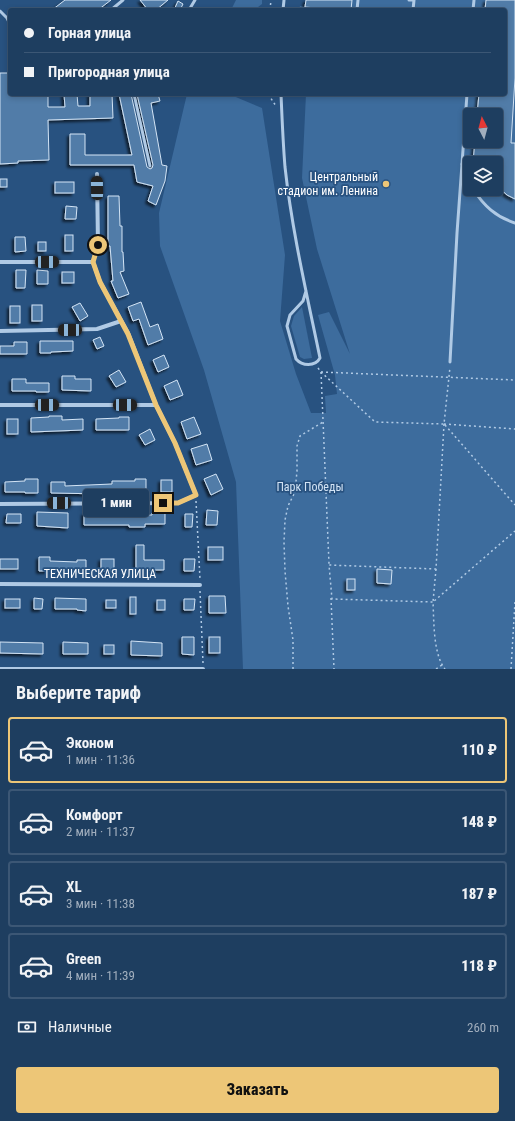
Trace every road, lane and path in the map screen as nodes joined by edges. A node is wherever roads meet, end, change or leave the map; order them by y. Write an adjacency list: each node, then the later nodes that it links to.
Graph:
1 (123, 0): 3 (lane)
2 (409, 0): 4 (lane)
3 (113, 8)
4 (413, 8)
5 (0, 11): 6 (lane)
6 (8, 20)
7 (134, 96): 11 (lane)
8 (281, 96): 18 (lane)
9 (466, 96): 10 (lane)
10 (462, 164): 12 (lane); 21 (lane)
11 (150, 166)
12 (463, 167)
13 (97, 174): 17 (street)
14 (478, 196): 15 (lane)
15 (515, 223)
16 (0, 262): 17 (street)
17 (93, 262): 19 (street)
18 (306, 291): 18 (lane)
19 (121, 321): 20 (street); 26 (street)
20 (0, 331)
21 (450, 362): 23 (path)
22 (321, 372): 23 (path); 27 (path); 28 (path)
23 (449, 377): 24 (path); 28 (path)
24 (515, 380)
25 (0, 405): 26 (street)
26 (156, 405): 30 (street)
27 (323, 422): 33 (path); 43 (path)
28 (444, 424): 29 (path); 31 (path); 34 (path)
29 (515, 429)
30 (0, 504)
31 (515, 504)
32 (515, 531): 38 (path)
33 (329, 565): 34 (path); 37 (path)
34 (436, 568): 38 (path)
35 (0, 584): 36 (street, ТЕХНИЧЕСКАЯ УЛИЦА)
36 (200, 585)
37 (332, 598): 38 (path); 44 (path)
38 (433, 602): 40 (path)
39 (515, 602): 47 (path)
40 (442, 665): 45 (path); 46 (path)
41 (0, 669): 42 (street)
42 (203, 669)
43 (293, 669)
44 (334, 669)
45 (436, 669)
46 (445, 669)
47 (511, 669)

